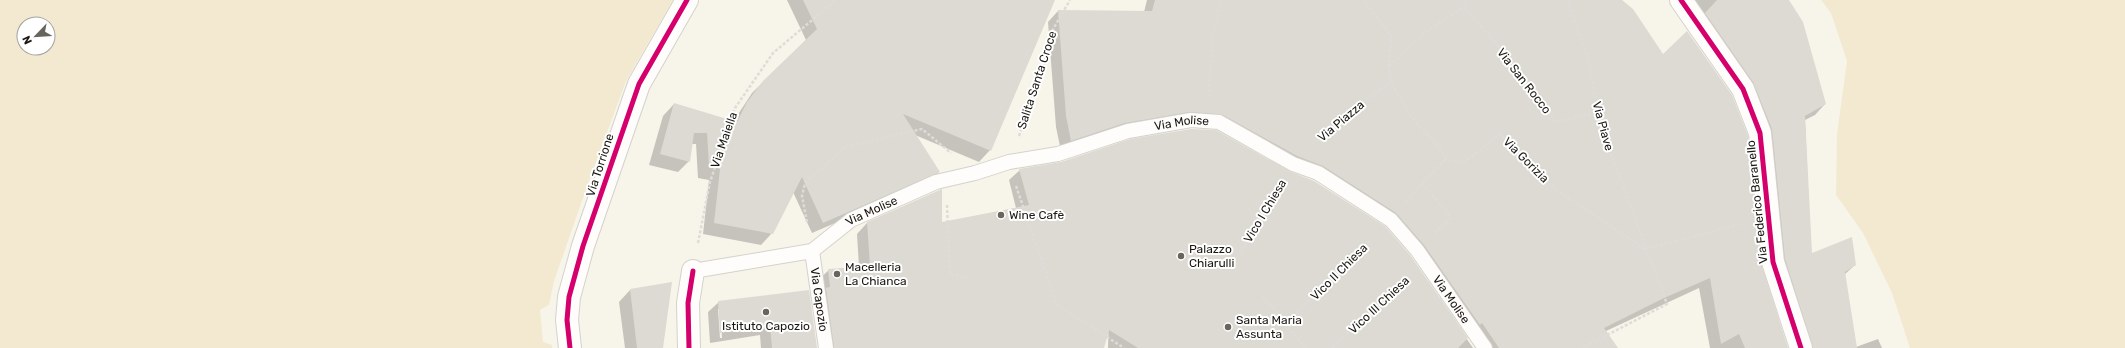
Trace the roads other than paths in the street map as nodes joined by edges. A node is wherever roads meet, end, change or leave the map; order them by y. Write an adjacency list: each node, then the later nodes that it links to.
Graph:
1 (687, 0): 5 (street, Via Torrione)
2 (1681, 0): 9 (street, Via Federico Baranello)
3 (812, 250): 4 (lane); 7 (lane, Via Capozio); 8 (lane, Via Molise)
4 (693, 271): 6 (street)
5 (570, 348)
6 (689, 348)
7 (826, 348)
8 (1485, 348)
9 (1801, 348)

